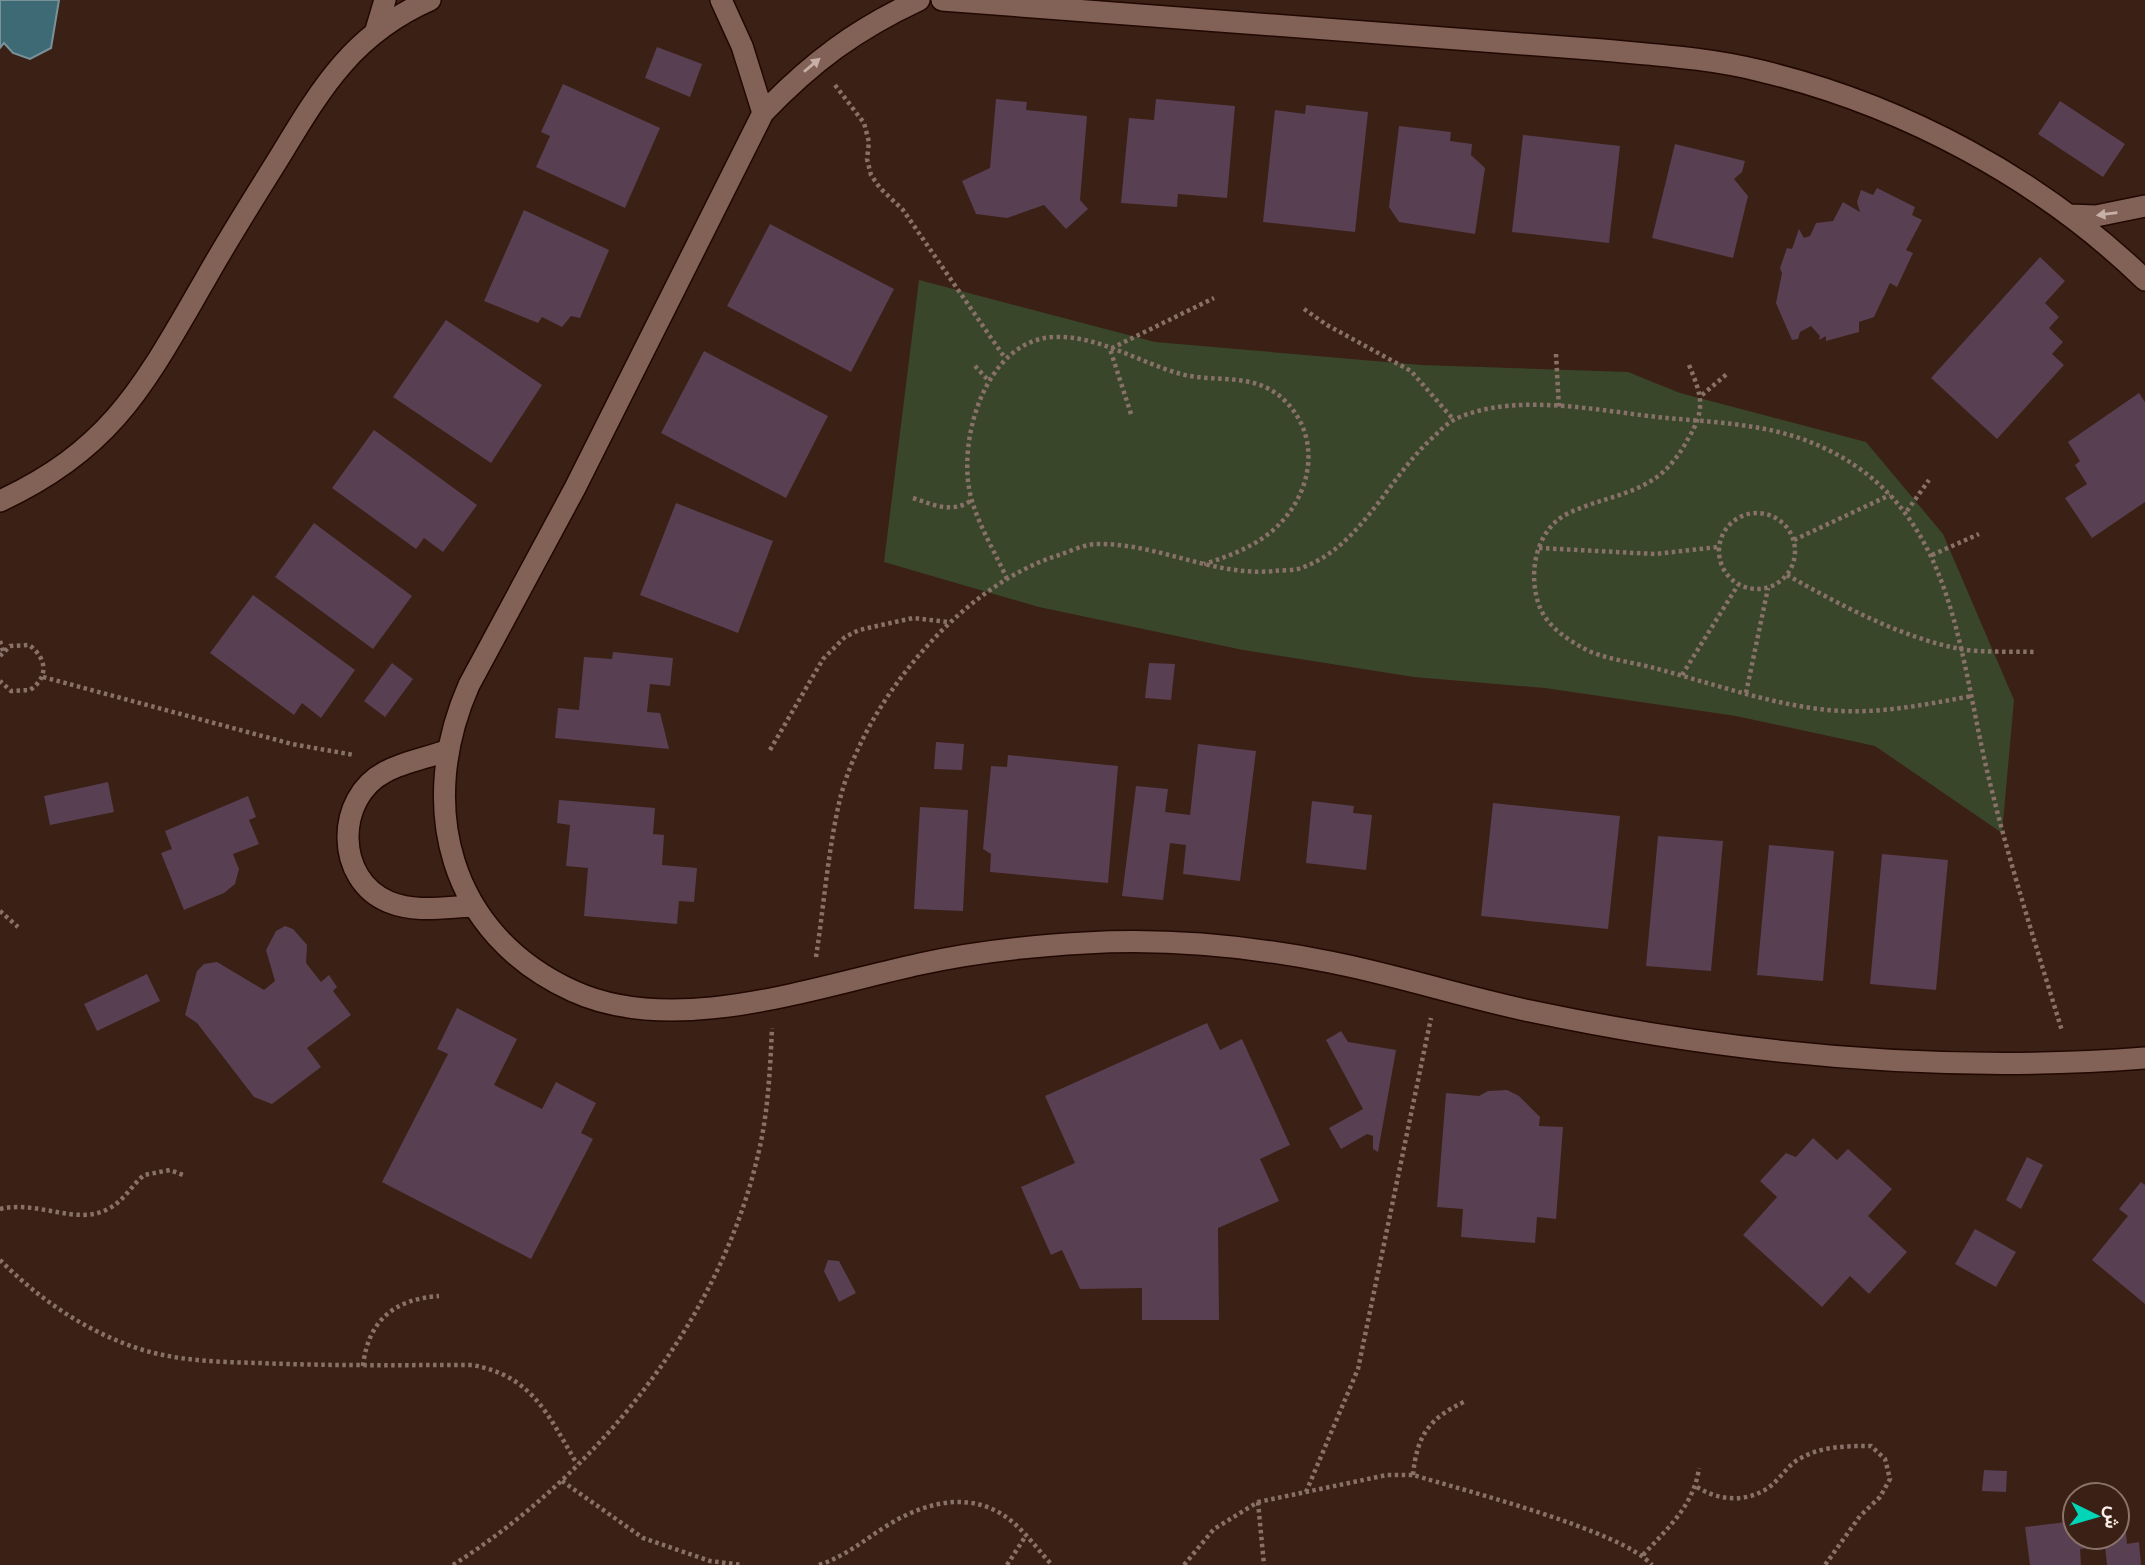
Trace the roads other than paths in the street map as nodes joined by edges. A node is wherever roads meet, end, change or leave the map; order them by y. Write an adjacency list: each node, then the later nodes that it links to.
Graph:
1 (385, 0): 6 (street)
2 (430, 0): 6 (street)
3 (721, 0): 7 (street)
4 (919, 0): 7 (street, one-way to 4)
5 (942, 0): 9 (street)
6 (376, 30): 11 (street)
7 (764, 113): 12 (street)
8 (2145, 206): 9 (street, one-way to 9)
9 (2069, 215): 10 (street)
10 (2145, 280)
11 (0, 501)
12 (446, 751): 13 (street); 13 (street)
13 (474, 906): 14 (street)
14 (2145, 1058)

